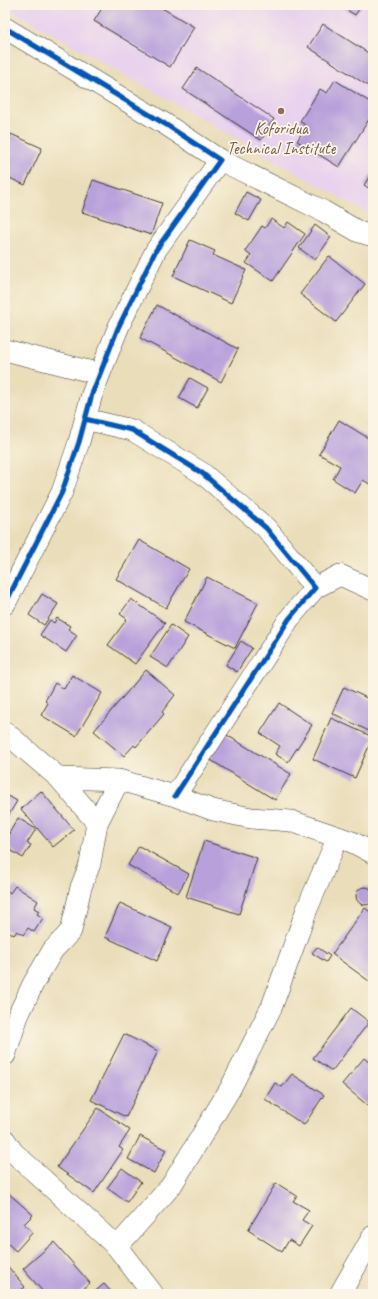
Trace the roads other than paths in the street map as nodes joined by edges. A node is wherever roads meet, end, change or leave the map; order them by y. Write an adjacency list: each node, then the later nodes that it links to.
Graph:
1 (5, 28): 2 (street)
2 (220, 160): 3 (street); 5 (street)
3 (373, 236)
4 (5, 350): 5 (street)
5 (100, 374): 6 (street)
6 (85, 419): 7 (street); 9 (street)
7 (315, 588): 8 (street); 13 (street)
8 (373, 590)
9 (5, 604)
10 (5, 732): 11 (street)
11 (59, 778): 12 (street); 14 (street)
12 (119, 780): 13 (street); 14 (street)
13 (175, 796): 15 (street)
14 (97, 823): 17 (street)
15 (338, 837): 16 (street); 20 (street)
16 (373, 853)
17 (5, 1055)
18 (5, 1140): 20 (street)
19 (373, 1236): 22 (street)
20 (117, 1247): 21 (street)
21 (153, 1294)
22 (340, 1294)

